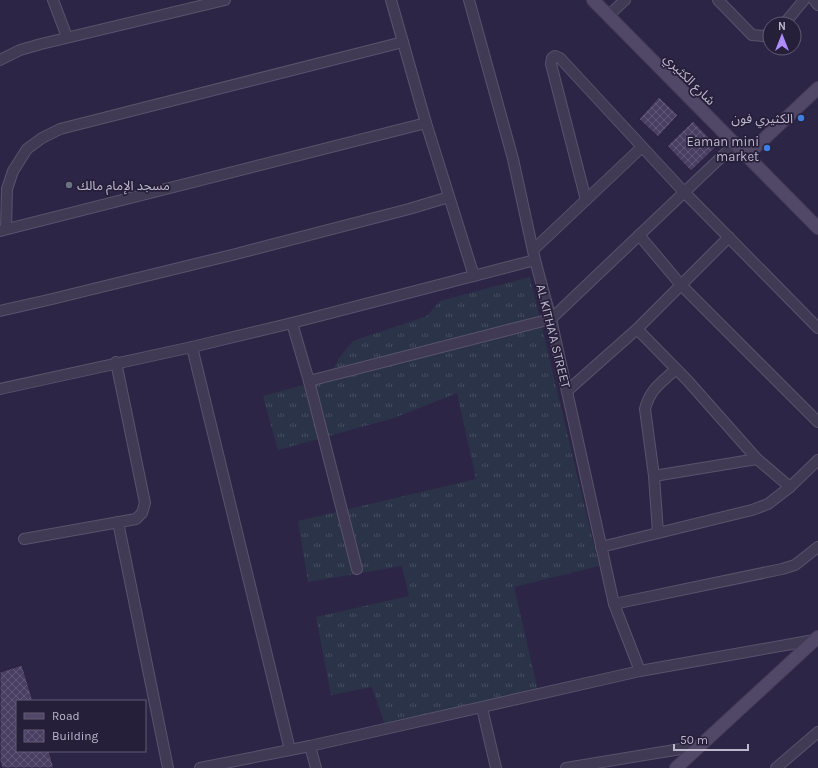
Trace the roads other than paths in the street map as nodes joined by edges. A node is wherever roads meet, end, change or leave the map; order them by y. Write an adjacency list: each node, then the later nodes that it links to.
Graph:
1 (53, 0): 14 (street)
2 (225, 0): 14 (street)
3 (391, 0): 15 (street)
4 (469, 0): 29 (street, AL KITHA'A STREET)
5 (593, 0): 11 (main road, شارع الكثيري)
6 (626, 0): 11 (street)
7 (718, 0): 13 (street)
8 (804, 0): 12 (street)
9 (814, 0): 10 (street)
10 (818, 5)
11 (608, 16): 19 (main road, شارع الكثيري)
12 (791, 16)
13 (762, 36)
14 (67, 37): 16 (street)
15 (403, 42): 18 (street); 26 (street)
16 (0, 60)
17 (818, 88): 21 (main road)
18 (426, 123): 23 (street); 26 (street)
19 (735, 144): 21 (main road, شارع الكثيري); 22 (street)
20 (642, 147): 22 (street); 24 (street); 24 (street)
21 (746, 156): 25 (main road, شارع الكثيري)
22 (684, 192): 27 (street); 28 (street)
23 (449, 197): 31 (street); 33 (street)
24 (586, 200): 29 (street)
25 (818, 228)
26 (3, 230)
27 (638, 235): 32 (street); 34 (street)
28 (729, 237): 32 (street); 36 (street)
29 (532, 250): 30 (street, AL KITHA'A STREET)
30 (535, 260): 31 (street); 34 (street, AL KITHA'A STREET)
31 (474, 276): 35 (street)
32 (681, 285): 37 (street); 44 (street)
33 (0, 311)
34 (551, 319): 41 (street); 43 (street, AL KITHA'A STREET)
35 (292, 323): 38 (street); 41 (street)
36 (818, 328)
37 (637, 329): 40 (street); 43 (street)
38 (192, 347): 39 (street); 62 (street)
39 (116, 362): 42 (street); 49 (street)
40 (676, 370): 45 (street); 47 (street)
41 (309, 381): 54 (street)
42 (0, 389)
43 (568, 392): 52 (street, AL KITHA'A STREET)
44 (818, 422)
45 (757, 459): 47 (street); 48 (street)
46 (818, 460): 48 (street)
47 (654, 476): 50 (street)
48 (790, 487): 50 (street)
49 (118, 522): 51 (street); 63 (street)
50 (658, 533): 52 (street)
51 (24, 539)
52 (602, 547): 55 (street, AL KITHA'A STREET)
53 (818, 547): 55 (street)
54 (357, 569)
55 (614, 604): 57 (street, AL KITHA'A STREET)
56 (816, 638): 57 (street); 61 (main road)
57 (640, 672): 58 (street)
58 (482, 708): 60 (street); 66 (street)
59 (818, 732): 69 (street)
60 (310, 746): 62 (street); 65 (street)
61 (699, 746): 67 (street); 68 (main road)
62 (290, 750): 64 (street)
63 (168, 768)
64 (200, 768)
65 (316, 768)
66 (496, 768)
67 (570, 768)
68 (676, 768)
69 (776, 768)

